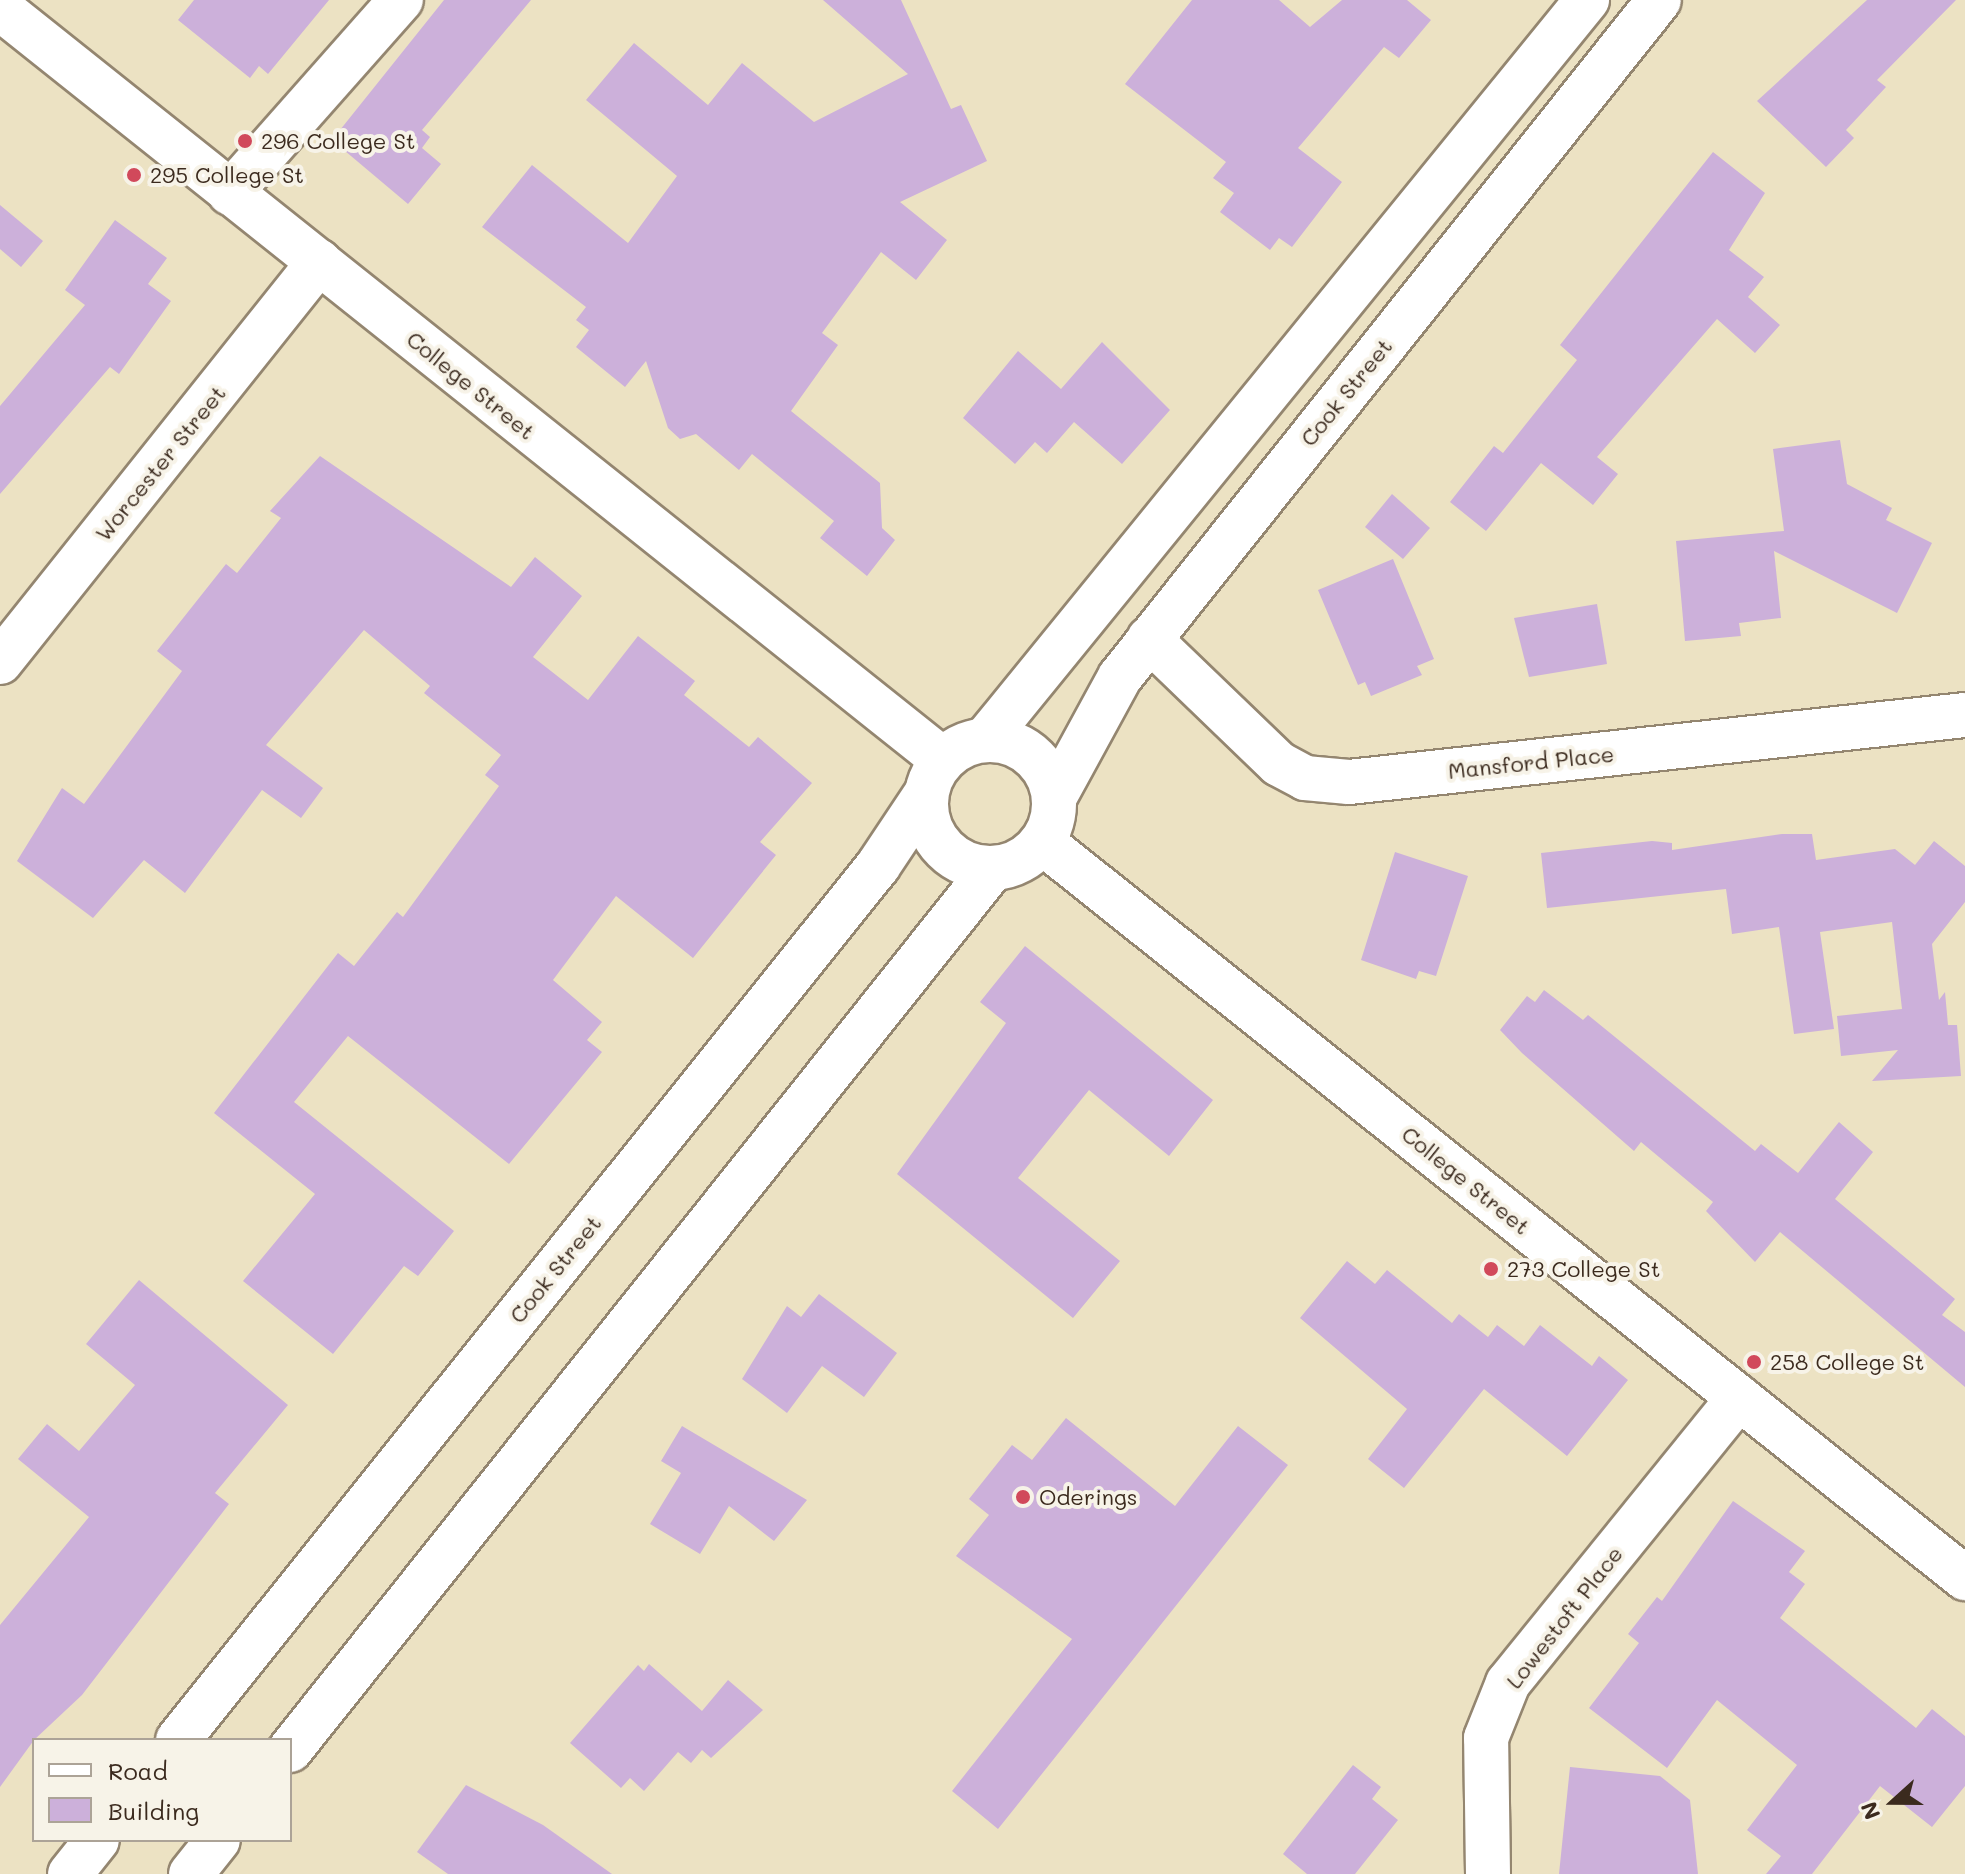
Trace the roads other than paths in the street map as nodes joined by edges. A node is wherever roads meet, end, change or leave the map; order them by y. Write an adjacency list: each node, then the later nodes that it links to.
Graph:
1 (401, 0): 5 (street)
2 (1587, 0): 7 (street)
3 (1659, 0): 8 (street, Cook Street)
4 (0, 8): 5 (street, College Street)
5 (230, 193): 6 (street, College Street)
6 (319, 262): 10 (street, Worcester Street); 13 (street, College Street)
7 (1145, 550): 8 (street); 12 (street)
8 (1190, 589): 9 (street, Cook Street)
9 (1149, 639): 11 (street, Mansford Place); 14 (street, Cook Street)
10 (0, 662)
11 (1965, 715)
12 (985, 740): 13 (street); 14 (street)
13 (934, 777): 16 (street); 19 (street, Cook Street)
14 (1054, 798): 15 (street)
15 (1042, 842): 16 (street); 17 (street, College Street)
16 (992, 869): 20 (street)
17 (1739, 1398): 18 (street, College Street); 25 (street, Lowestoft Place)
18 (1965, 1578)
19 (180, 1738)
20 (292, 1747)
21 (95, 1842): 23 (street)
22 (216, 1842): 24 (street)
23 (70, 1874)
24 (191, 1874)
25 (1488, 1874)

